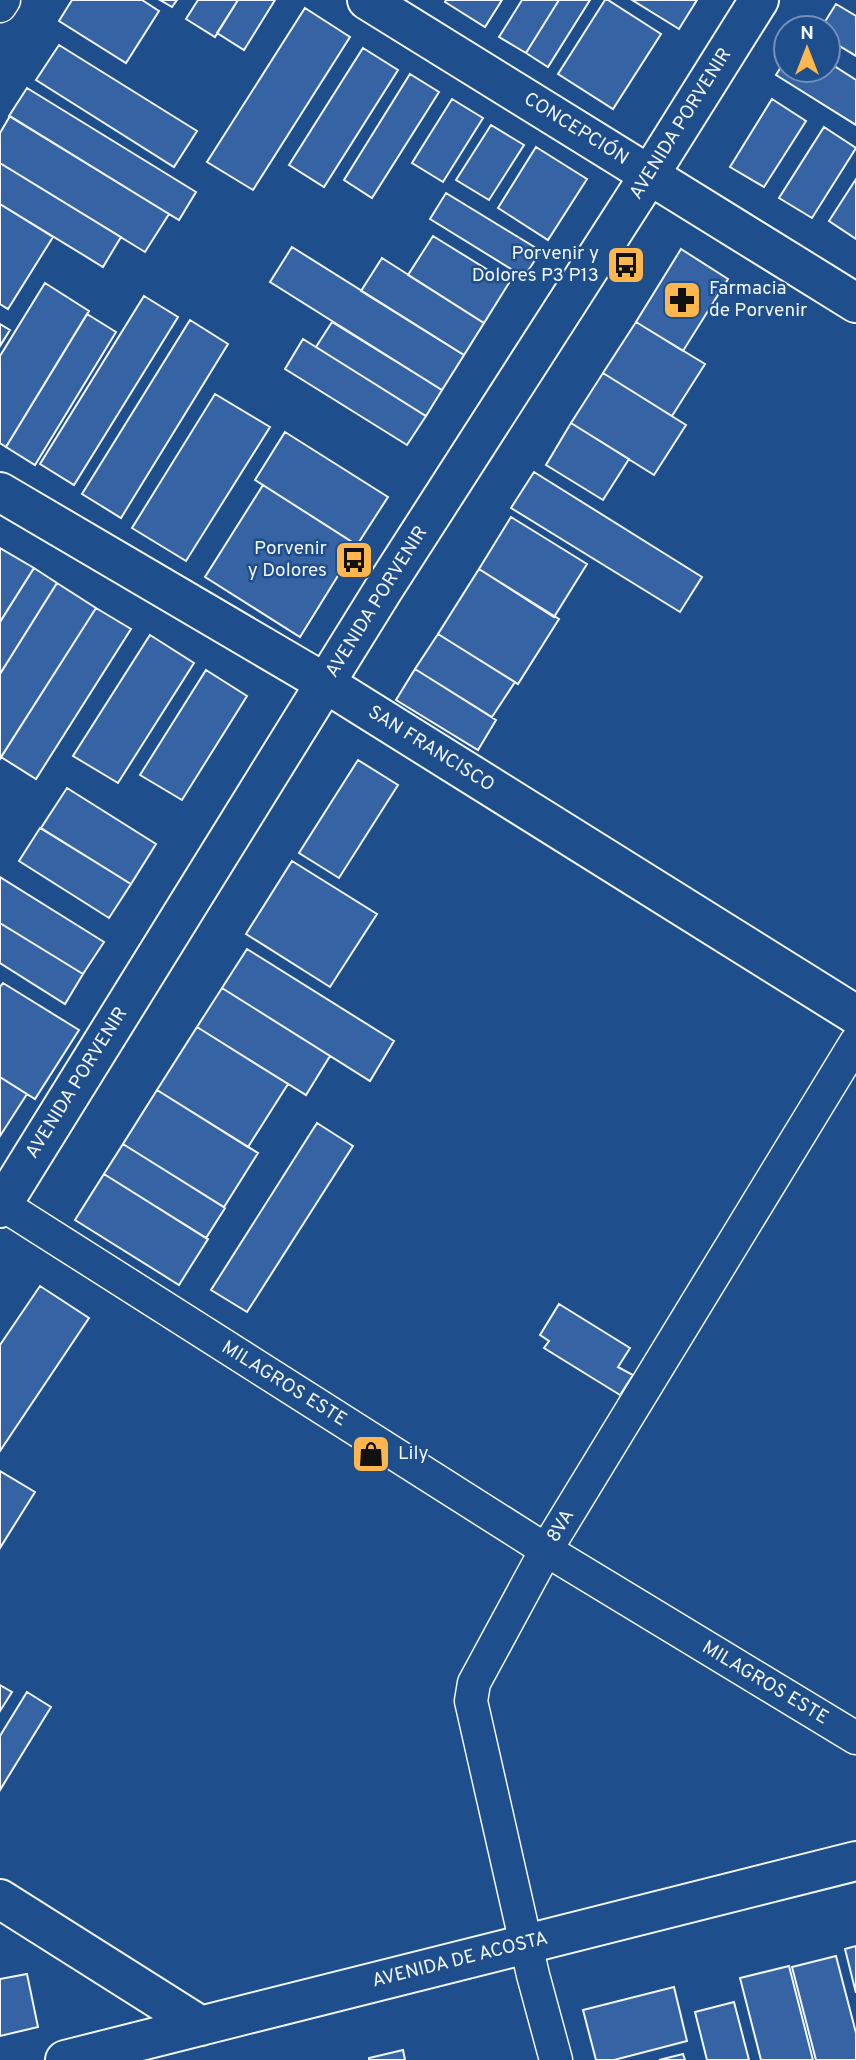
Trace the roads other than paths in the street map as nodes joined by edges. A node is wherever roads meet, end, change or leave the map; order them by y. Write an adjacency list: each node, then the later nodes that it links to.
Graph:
1 (4, 0): 4 (street)
2 (367, 0): 5 (main road, CONCEPCIÓN)
3 (759, 0): 5 (main road, AVENIDA PORVENIR)
4 (0, 6)
5 (650, 174): 6 (main road, CONCEPCIÓN); 8 (main road, AVENIDA PORVENIR)
6 (856, 303)
7 (0, 492): 8 (main road, SAN FRANCISCO)
8 (326, 683): 9 (main road, SAN FRANCISCO); 11 (main road, AVENIDA PORVENIR)
9 (856, 1015)
10 (856, 1042): 12 (street, 8VA)
11 (1, 1205): 12 (street, MILAGROS ESTE)
12 (546, 1550): 13 (street, MILAGROS ESTE); 16 (street, 8VA)
13 (856, 1738)
14 (856, 1861): 16 (main road, AVENIDA DE ACOSTA)
15 (0, 1899): 17 (main road)
16 (526, 1944): 17 (main road, AVENIDA DE ACOSTA); 19 (street, 8VA)
17 (201, 2026): 18 (main road, AVENIDA DE ACOSTA)
18 (65, 2060)
19 (556, 2060)

